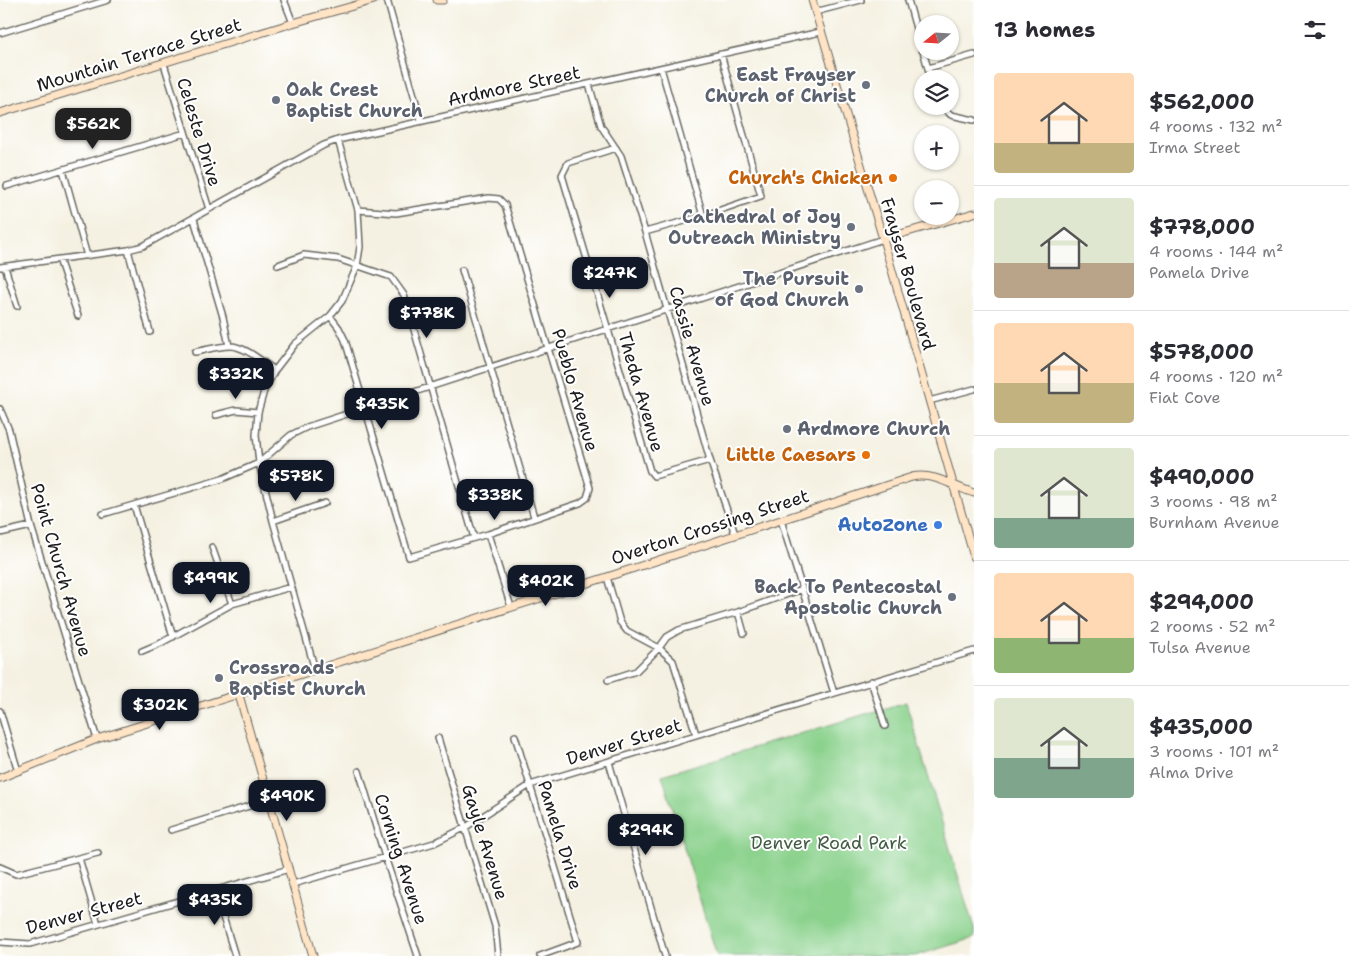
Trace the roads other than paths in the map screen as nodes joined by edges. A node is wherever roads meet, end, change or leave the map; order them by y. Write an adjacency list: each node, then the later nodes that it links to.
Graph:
1 (108, 0): 14 (street)
2 (284, 0): 12 (street)
3 (374, 0): 12 (street, Mountain Terrace Street)
4 (387, 0): 24 (street)
5 (437, 0): 6 (street)
6 (443, 0)
7 (812, 0): 10 (street, Frayser Boulevard)
8 (860, 0): 10 (street)
9 (908, 0): 11 (street)
10 (815, 12): 13 (street, Frayser Boulevard)
11 (914, 20)
12 (293, 23): 18 (street, Mountain Terrace Street)
13 (820, 32): 15 (street, Ardmore Street); 37 (street, Frayser Boulevard)
14 (0, 33)
15 (721, 54): 19 (street, Ardmore Street); 34 (street)
16 (974, 55): 20 (street)
17 (926, 60): 20 (street)
18 (164, 64): 22 (street, Mountain Terrace Street); 26 (street, Celeste Drive)
19 (661, 68): 21 (street, Ardmore Street); 34 (street)
20 (928, 68)
21 (589, 84): 24 (street, Ardmore Street); 28 (street, Cassie Avenue)
22 (0, 114)
23 (951, 115): 25 (street)
24 (422, 120): 27 (street, Ardmore Street)
25 (974, 120)
26 (185, 133): 29 (street); 31 (street, Celeste Drive)
27 (338, 140): 31 (street, Ardmore Street); 32 (street)
28 (616, 148): 36 (street, Cassie Avenue); 49 (street, Theda Avenue)
29 (63, 170): 30 (street); 39 (street)
30 (6, 186)
31 (209, 209): 35 (street, Ardmore Street)
32 (358, 210): 42 (street); 52 (street, Pueblo Avenue)
33 (974, 213): 37 (street)
34 (703, 216): 36 (street)
35 (194, 219): 38 (street, Ardmore Street); 51 (street)
36 (645, 232): 46 (street, Cassie Avenue)
37 (883, 239): 46 (street); 58 (street, Frayser Boulevard)
38 (128, 250): 39 (street, Ardmore Street); 50 (street)
39 (87, 256): 40 (street, Ardmore Street)
40 (59, 259): 43 (street, Ardmore Street); 47 (street)
41 (278, 265): 42 (street)
42 (357, 266): 48 (street); 56 (street)
43 (3, 267): 45 (street)
44 (462, 270): 54 (street)
45 (17, 306)
46 (668, 309): 49 (street); 63 (street, Cassie Avenue)
47 (78, 316)
48 (330, 316): 55 (street); 59 (street)
49 (609, 329): 52 (street); 63 (street, Theda Avenue)
50 (150, 332)
51 (229, 346): 53 (street); 55 (street)
52 (548, 347): 54 (street); 70 (street, Pueblo Avenue)
53 (195, 352)
54 (491, 367): 56 (street); 70 (street)
55 (275, 370): 61 (street)
56 (430, 388): 59 (street); 77 (street)
57 (974, 389): 58 (street)
58 (929, 401): 65 (street, Frayser Boulevard)
59 (365, 408): 64 (street); 77 (street)
60 (0, 409): 73 (street, Point Church Avenue)
61 (258, 412): 62 (street); 64 (street)
62 (216, 415)
63 (710, 460): 76 (street, Cassie Avenue)
64 (259, 462): 68 (street); 72 (street)
65 (954, 486): 66 (street, Overton Crossing Street); 71 (street, Overton Crossing Street); 79 (street, Frayser Boulevard)
66 (974, 493)
67 (325, 503): 72 (street)
68 (134, 505): 69 (street); 87 (street)
69 (103, 514)
70 (534, 517): 75 (street)
71 (781, 520): 76 (street, Overton Crossing Street); 82 (street)
72 (273, 521): 81 (street)
73 (31, 526): 74 (street); 101 (street, Point Church Avenue)
74 (0, 533)
75 (488, 534): 77 (street); 84 (street)
76 (735, 534): 80 (street, Overton Crossing Street)
77 (474, 538)
78 (212, 547): 83 (street)
79 (974, 558)
80 (607, 577): 84 (street, Overton Crossing Street); 88 (street)
81 (291, 587): 83 (street); 91 (street)
82 (802, 589): 85 (street); 94 (street)
83 (232, 604): 87 (street)
84 (510, 607): 91 (street, Overton Crossing Street)
85 (738, 612): 86 (street); 88 (street)
86 (744, 634)
87 (173, 636): 89 (street)
88 (659, 648): 92 (street); 98 (street)
89 (142, 651)
90 (974, 651): 93 (street, Denver Street)
91 (315, 670): 95 (street, Overton Crossing Street)
92 (608, 680)
93 (871, 681): 94 (street, Denver Street); 97 (street)
94 (834, 693): 98 (street, Denver Street)
95 (239, 695): 101 (street, Overton Crossing Street); 107 (street)
96 (0, 711): 103 (street)
97 (884, 726)
98 (696, 734): 102 (street, Denver Street)
99 (515, 736): 106 (street, Pamela Drive)
100 (438, 738): 108 (street, Gayle Avenue)
101 (97, 739): 103 (street, Overton Crossing Street)
102 (609, 762): 106 (street, Denver Street); 124 (street)
103 (18, 771): 105 (street, Overton Crossing Street)
104 (359, 771): 111 (street, Corning Avenue)
105 (0, 778)
106 (530, 785): 108 (street, Denver Street); 123 (street, Pamela Drive)
107 (269, 800): 109 (street); 114 (street)
108 (466, 827): 111 (street, Denver Street); 122 (street, Gayle Avenue)
109 (171, 830)
110 (98, 853): 112 (street)
111 (385, 857): 115 (street, Denver Street); 121 (street, Corning Avenue)
112 (79, 858): 113 (street); 117 (street)
113 (0, 867)
114 (289, 869): 115 (street); 116 (street, Denver Street)
115 (293, 884): 120 (street)
116 (215, 891): 117 (street, Denver Street); 119 (street)
117 (98, 924): 118 (street, Denver Street)
118 (0, 942)
119 (235, 956)
120 (313, 956)
121 (418, 956)
122 (498, 956)
123 (540, 956)
124 (665, 956)

